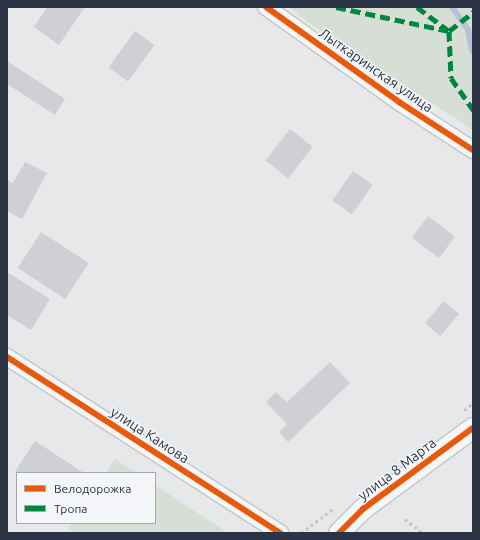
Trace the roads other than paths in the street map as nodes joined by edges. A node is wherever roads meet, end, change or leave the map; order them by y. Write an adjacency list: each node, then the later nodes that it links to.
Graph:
1 (266, 7): 2 (street, Лыткаринская улица)
2 (473, 150)
3 (7, 357): 5 (street, улица Камова)
4 (473, 428): 6 (street, улица 8 Марта)
5 (280, 533)
6 (339, 533)

